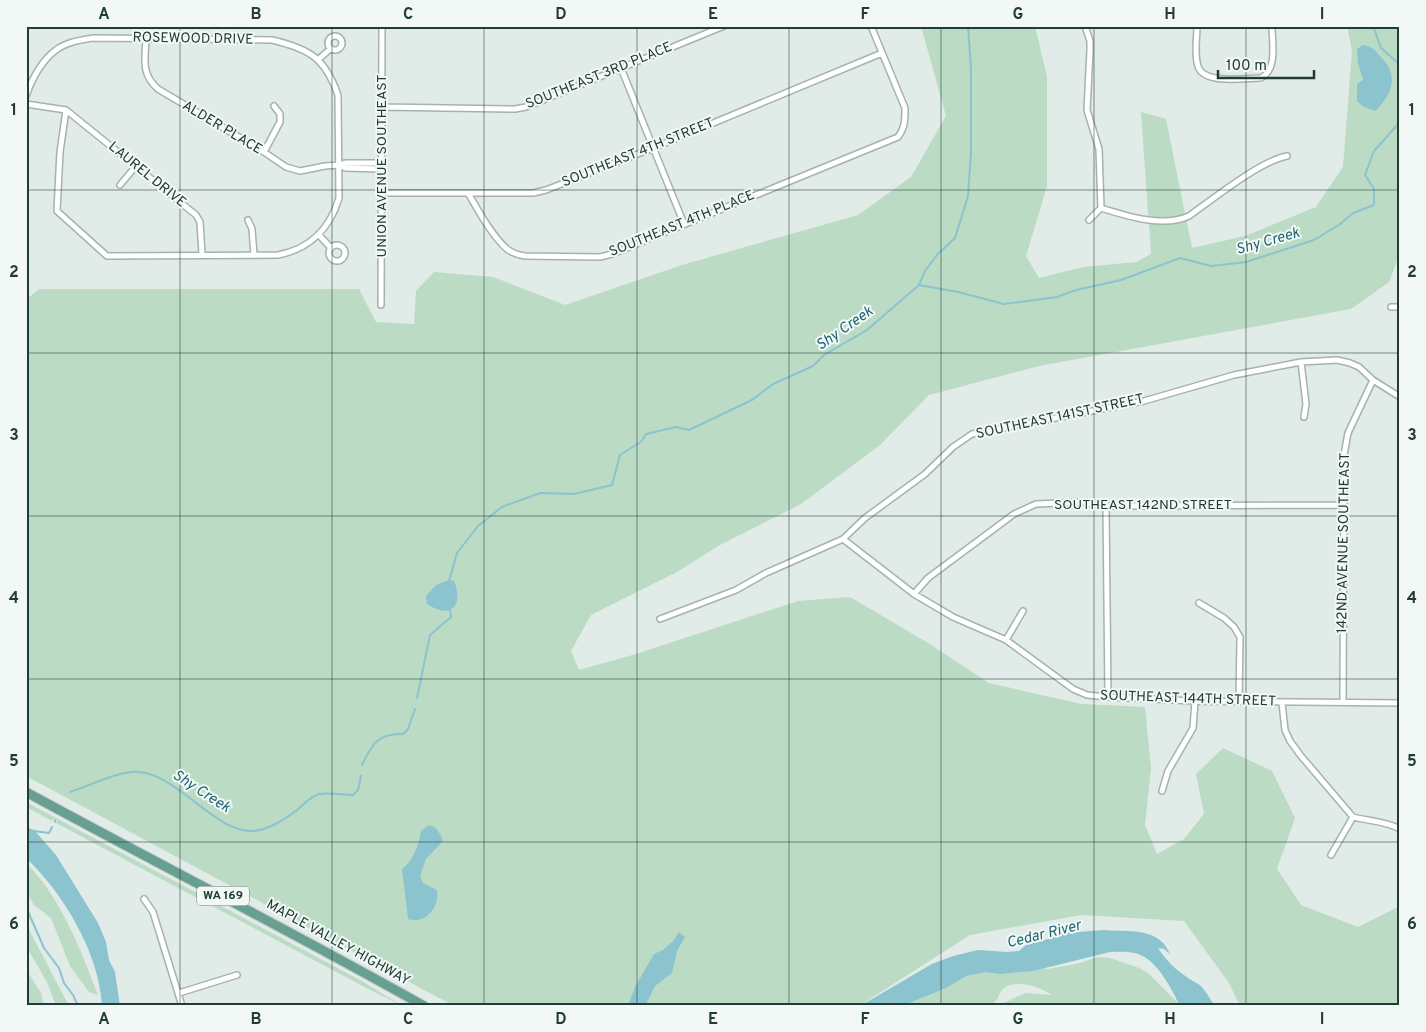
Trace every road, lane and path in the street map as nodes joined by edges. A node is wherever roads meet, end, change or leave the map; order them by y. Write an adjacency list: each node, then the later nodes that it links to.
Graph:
1 (382, 26): 15 (street, UNION AVENUE SOUTHEAST)
2 (724, 26): 11 (street, SOUTHEAST 3RD PLACE)
3 (871, 26): 9 (street)
4 (1085, 26): 26 (street)
5 (1197, 26): 6 (street)
6 (1272, 26)
7 (146, 39): 10 (street, ROSEWOOD DRIVE); 12 (street, ROSEWOOD DRIVE); 18 (street, ALDER PLACE)
8 (330, 49): 10 (street)
9 (882, 53): 17 (street, SOUTHEAST 4TH STREET); 29 (street, SOUTHEAST 4TH PLACE)
10 (318, 58): 20 (street)
11 (621, 68): 15 (street, SOUTHEAST 3RD PLACE); 17 (street)
12 (26, 96)
13 (26, 104): 16 (street)
14 (274, 106): 18 (street)
15 (382, 107): 22 (street, UNION AVENUE SOUTHEAST)
16 (66, 110): 21 (street, LAUREL DRIVE); 32 (street)
17 (653, 148): 25 (street, SOUTHEAST 4TH STREET); 29 (street)
18 (264, 152): 20 (street, ALDER PLACE)
19 (1287, 156): 26 (street)
20 (340, 165): 22 (street, ALDER PLACE); 30 (street)
21 (136, 166): 23 (street); 32 (street, LAUREL DRIVE)
22 (382, 166): 24 (street, UNION AVENUE SOUTHEAST)
23 (120, 185)
24 (382, 193): 25 (street, SOUTHEAST 4TH STREET); 34 (street, UNION AVENUE SOUTHEAST)
25 (468, 193): 29 (street, SOUTHEAST 4TH PLACE)
26 (1101, 208): 28 (street)
27 (248, 220): 33 (street)
28 (1089, 220)
29 (684, 224)
30 (319, 235): 31 (street); 33 (street)
31 (331, 248)
32 (202, 254): 33 (street)
33 (254, 255)
34 (381, 305)
35 (1391, 307): 36 (street)
36 (1400, 307)
37 (1301, 362): 38 (street, SOUTHEAST 141ST STREET); 40 (street); 43 (street, SOUTHEAST 141ST STREET)
38 (1373, 380): 39 (street); 41 (street, 142ND AVENUE SOUTHEAST)
39 (1400, 397)
40 (1304, 417)
41 (1343, 505): 42 (street, SOUTHEAST 142ND STREET); 52 (street, 142ND AVENUE SOUTHEAST)
42 (1106, 506): 44 (street, SOUTHEAST 142ND STREET); 49 (street)
43 (842, 539): 44 (street, SOUTHEAST 144TH STREET); 47 (street, SOUTHEAST 141ST STREET)
44 (914, 594): 48 (street, SOUTHEAST 144TH STREET)
45 (1198, 603): 51 (street)
46 (1023, 611): 48 (street)
47 (660, 619)
48 (1006, 640): 49 (street, SOUTHEAST 144TH STREET)
49 (1108, 697): 50 (street, SOUTHEAST 144TH STREET)
50 (1195, 701): 51 (street, SOUTHEAST 144TH STREET); 55 (street)
51 (1240, 701): 53 (street, SOUTHEAST 144TH STREET)
52 (1343, 701): 53 (street, SOUTHEAST 144TH STREET); 54 (street, SOUTHEAST 144TH STREET)
53 (1282, 703): 57 (street)
54 (1400, 703)
55 (1162, 791)
56 (26, 792): 65 (main road, MAPLE VALLEY HIGHWAY / WA 169)
57 (1353, 817): 59 (street); 60 (street)
58 (1400, 819): 59 (street)
59 (1398, 828)
60 (1331, 856)
61 (144, 899): 63 (street)
62 (237, 975): 63 (street)
63 (179, 993): 64 (street)
64 (182, 1006)
65 (424, 1006)

